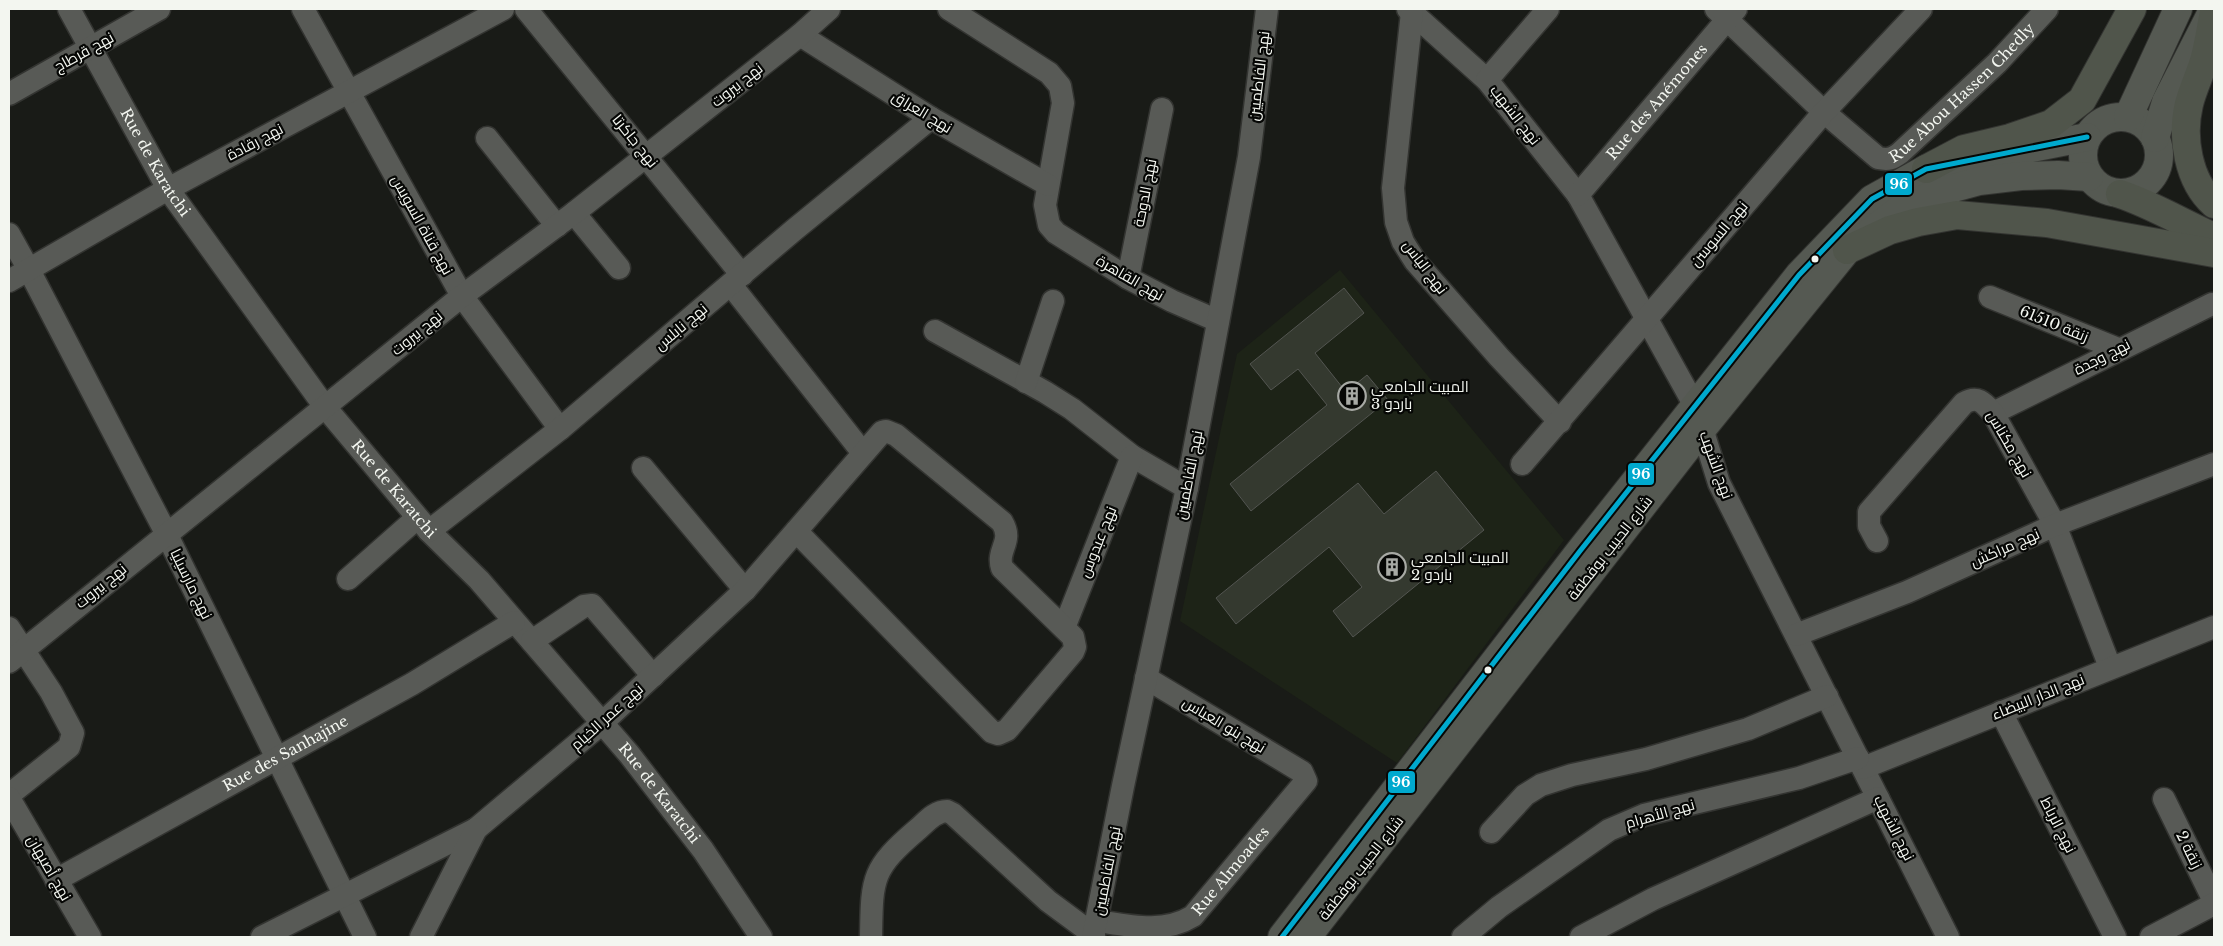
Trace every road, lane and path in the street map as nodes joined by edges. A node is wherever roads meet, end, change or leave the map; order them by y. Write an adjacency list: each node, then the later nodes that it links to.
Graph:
1 (69, 9): 18 (street, Rue de Karatchi)
2 (160, 9): 18 (street, نهج قرطاج)
3 (303, 9): 20 (street, نهج قناة السويس)
4 (503, 9): 20 (street, نهج رقادة)
5 (526, 9): 29 (street, نهج جاكرتا)
6 (829, 9): 17 (street, نهج بيروت)
7 (949, 9): 32 (street)
8 (1267, 9): 52 (street, نهج الفاطميين)
9 (1548, 9): 19 (street)
10 (1921, 9): 23 (street, نهج السوسن)
11 (2047, 9): 23 (street, Rue Abou Hassen Chedly)
12 (2178, 9): 24 (main road)
13 (1410, 10): 19 (street, نهج الشهب); 59 (street, نهج الياس)
14 (2214, 10): 28 (main road); 36 (highway)
15 (1726, 12): 23 (street, Rue Abou Hassen Chedly); 35 (street, Rue des Anémones)
16 (2129, 12): 30 (highway)
17 (800, 35): 25 (street, نهج العراق); 29 (street, نهج بيروت)
18 (91, 48): 21 (street, نهج قرطاج); 33 (street, Rue de Karatchi)
19 (1487, 80): 35 (street, نهج الشهب)
20 (348, 92): 33 (street, نهج رقادة); 47 (street, نهج قناة السويس)
21 (9, 94)
22 (1162, 108): 44 (street, نهج الدوحة)
23 (1824, 112): 51 (street, نهج السوسن)
24 (2128, 117): 26 (main road); 28 (main road)
25 (930, 118): 32 (street, نهج العراق); 45 (street, نهج نابلس)
26 (2087, 137): 30 (main road, شارع الحبيب بوقطفة); 31 (main road)
27 (487, 138): 37 (street)
28 (2155, 138): 34 (main road)
29 (646, 156): 37 (street, نهج بيروت); 45 (street, نهج جاكرتا)
30 (1926, 169): 58 (main road, شارع الحبيب بوقطفة)
31 (2089, 176): 34 (main road); 40 (main road, شارع الحبيب بوقطفة)
32 (1048, 185): 44 (street, نهج القاهرة)
33 (168, 189): 43 (street, نهج رقادة); 56 (street, Rue de Karatchi)
34 (2120, 194): 39 (highway)
35 (1578, 195): 51 (street, نهج الشهب)
36 (2214, 204)
37 (565, 220): 42 (street); 47 (street, نهج بيروت)
38 (9, 234): 43 (street, نهج مارسيليا)
39 (2214, 237)
40 (1846, 250): 41 (highway); 58 (main road, شارع الحبيب بوقطفة)
41 (2214, 253)
42 (619, 268)
43 (29, 270): 46 (street, نهج رقادة); 70 (street, نهج مارسيليا)
44 (1128, 278): 52 (street, نهج القاهرة)
45 (736, 280): 60 (street, نهج نابلس); 61 (street, نهج جاكرتا)
46 (9, 281)
47 (462, 296): 56 (street, نهج بيروت); 60 (street, نهج قناة السويس)
48 (1990, 297): 54 (street, زنقة 61510)
49 (1053, 301): 55 (street)
50 (2212, 304): 54 (street, نهج وجدة)
51 (1646, 320): 58 (street, نهج الشهب); 59 (street, نهج السوسن)
52 (1218, 321): 66 (street, نهج الفاطميين)
53 (935, 331): 55 (street)
54 (2118, 349): 57 (street, نهج وجدة)
55 (1026, 382): 62 (street)
56 (325, 407): 67 (street, Rue de Karatchi); 70 (street, نهج بيروت)
57 (1993, 413): 68 (street, نهج مكناس); 71 (street, نهج مكناس)
58 (1698, 418): 78 (street, نهج الشهب); 105 (main road, شارع الحبيب بوقطفة); 106 (main road, شارع الحبيب بوقطفة)
59 (1560, 422): 63 (street, نهج السوسن)
60 (560, 430): 67 (street, نهج نابلس)
61 (863, 453): 69 (street, نهج عمر الخيام); 77 (street, نهج عمر الخيام)
62 (1132, 456): 66 (street); 77 (street, نهج عبدوس)
63 (1522, 464)
64 (2214, 464): 68 (street, نهج مراكش)
65 (643, 468): 73 (street)
66 (1187, 488): 83 (street, نهج الفاطميين)
67 (423, 525): 72 (street, نهج نابلس); 74 (street, Rue de Karatchi)
68 (2055, 525): 78 (street, نهج مراكش); 81 (street, نهج مكناس)
69 (796, 531): 73 (street, نهج عمر الخيام); 77 (street)
70 (166, 534): 80 (street, نهج بيروت); 87 (street, نهج مارسيليا)
71 (1877, 541)
72 (348, 579)
73 (745, 590): 82 (street, نهج عمر الخيام)
74 (514, 622): 79 (street, Rue de Karatchi); 87 (street, Rue des Sanhajine)
75 (2214, 627): 81 (street, نهج الدار البيضاء)
76 (9, 628): 80 (street)
77 (1064, 628)
78 (1796, 635): 84 (street, نهج الشهب)
79 (532, 641): 82 (street); 86 (street, Rue de Karatchi)
80 (16, 656): 90 (street)
81 (2110, 668): 85 (street, نهج الدار البيضاء)
82 (653, 676): 86 (street, نهج عمر الخيام)
83 (1146, 678): 89 (street, نهج بنو العباس); 98 (street, نهج الفاطميين)
84 (1827, 696): 88 (street, نهج الشهب); 94 (street)
85 (2001, 712): 88 (street, نهج الدار البيضاء); 110 (street, نهج الرباط)
86 (601, 724): 93 (street, نهج عمر الخيام); 103 (street, Rue de Karatchi)
87 (276, 758): 95 (street, Rue des Sanhajine); 96 (street, نهج مارسيليا)
88 (1861, 763): 91 (street, نهج الشهب); 107 (street, نهج الأهرام)
89 (1302, 772): 98 (street, Rue Almoades)
90 (9, 796): 95 (street, نهج أصبهان)
91 (1878, 798): 108 (street); 109 (street, نهج الشهب)
92 (2164, 799): 97 (street, زنقة 2)
93 (476, 829): 96 (street, نهج عمر الخيام); 102 (street)
94 (1491, 832)
95 (56, 880): 99 (street, نهج أصبهان)
96 (344, 894): 100 (street, نهج عمر الخيام); 101 (street, نهج مارسيليا)
97 (2214, 902): 111 (street)
98 (1095, 931): 104 (street)
99 (90, 937)
100 (262, 937)
101 (365, 937)
102 (421, 937)
103 (761, 937)
104 (872, 937)
105 (1282, 937)
106 (1307, 937)
107 (1463, 937)
108 (1581, 937)
109 (1948, 937)
110 (2115, 937)
111 (2151, 937)

